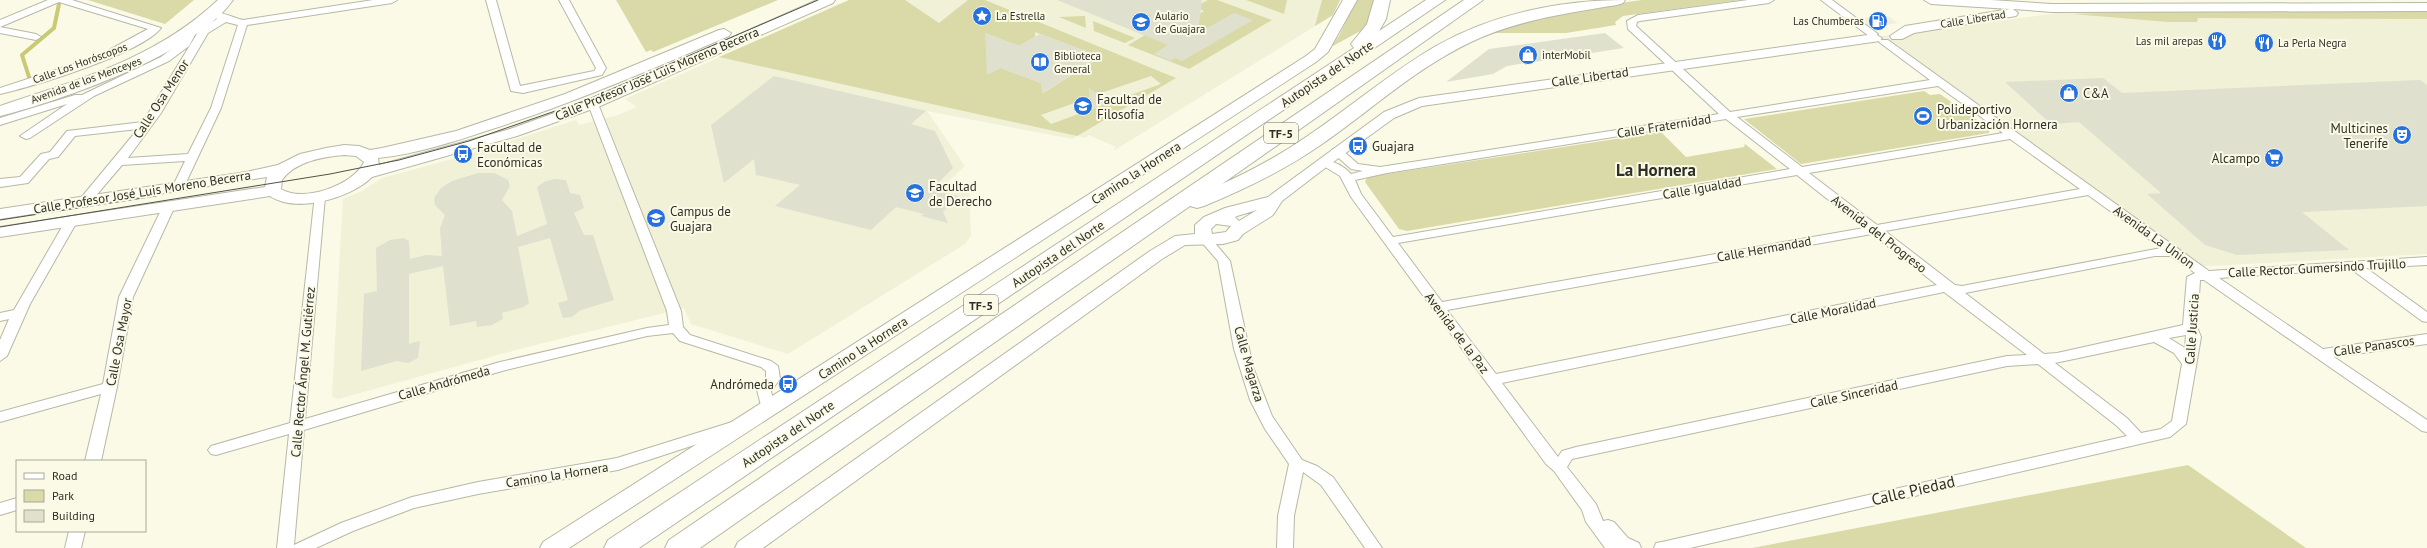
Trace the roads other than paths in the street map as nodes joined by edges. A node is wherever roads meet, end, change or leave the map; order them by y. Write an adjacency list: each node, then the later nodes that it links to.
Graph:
1 (56, 0): 23 (street)
2 (62, 0): 35 (street, Calle Los Horóscopos)
3 (226, 0): 21 (street, Avenida de los Menceyes)
4 (392, 0): 18 (street)
5 (491, 0): 6 (street)
6 (564, 0)
7 (800, 0): 47 (street, Calle Profesor José Luis Moreno Becerra)
8 (828, 0): 39 (street, Calle Profesor José Luis Moreno Becerra)
9 (1350, 0): 93 (street, Camino la Hornera)
10 (1382, 0): 31 (highway)
11 (1437, 0): 31 (highway, Autopista del Norte / TF-5)
12 (1475, 0): 28 (highway, Autopista del Norte / TF-5)
13 (1564, 0): 28 (highway)
14 (1617, 0): 65 (highway)
15 (1769, 0): 32 (street, Avenida del Progreso)
16 (1826, 0): 27 (street, Avenida La Union)
17 (1931, 0): 20 (street)
18 (333, 4): 22 (street)
19 (2427, 7): 20 (street)
20 (2052, 8): 27 (street, Calle Libertad)
21 (215, 10): 22 (street); 24 (street, Avenida de los Menceyes); 30 (street, Calle Osa Menor); 38 (street, Avenida de los Menceyes)
22 (243, 23): 48 (street)
23 (0, 24)
24 (193, 29): 29 (street); 40 (street, Avenida de los Menceyes)
25 (0, 30): 26 (street)
26 (36, 37)
27 (1877, 38): 32 (street, Calle Libertad); 33 (street, Avenida La Union)
28 (1406, 47): 65 (highway, Autopista del Norte / TF-5)
29 (165, 59): 30 (street); 37 (street)
30 (186, 60): 49 (street, Calle Osa Menor)
31 (1344, 62): 112 (highway, Autopista del Norte / TF-5)
32 (1671, 65): 41 (street, Avenida del Progreso); 46 (street, Calle Libertad)
33 (1941, 82): 41 (street, Calle Fraternidad); 44 (street, Avenida La Union)
34 (0, 83): 35 (street)
35 (14, 86): 36 (street, Calle Los Horóscopos)
36 (0, 91)
37 (90, 94): 42 (street); 45 (street)
38 (0, 102)
39 (593, 104): 54 (street, Calle Profesor José Luis Moreno Becerra); 84 (street)
40 (0, 111)
41 (1728, 116): 52 (street, Calle Fraternidad); 53 (street, Avenida del Progreso)
42 (0, 122)
43 (141, 124): 56 (street)
44 (2013, 135): 53 (street, Calle Igualdad); 59 (street, Avenida La Union)
45 (26, 136)
46 (1337, 151): 50 (street, Calle Libertad); 52 (street, Calle Fraternidad)
47 (368, 155): 51 (street); 54 (street)
48 (194, 157): 49 (street); 57 (street)
49 (120, 162): 62 (street, Calle Osa Menor)
50 (1323, 162): 55 (street); 61 (street, Calle Libertad)
51 (284, 169): 57 (street, Calle Profesor José Luis Moreno Becerra); 58 (street)
52 (1387, 169): 55 (street, Calle Fraternidad)
53 (1800, 172): 68 (street, Avenida del Progreso); 72 (street, Calle Igualdad)
54 (367, 173): 60 (street)
55 (1350, 178): 72 (street, Avenida de la Paz)
56 (0, 183)
57 (178, 188): 62 (street, Calle Profesor José Luis Moreno Becerra)
58 (273, 191): 60 (street); 63 (street, Calle Profesor José Luis Moreno Becerra)
59 (2091, 191): 68 (street, Calle Hermandad); 73 (street, Avenida La Union)
60 (319, 197): 96 (street, Calle Rector Ángel M. Gutiérrez)
61 (1275, 199): 66 (street); 70 (street)
62 (84, 202): 64 (street, Calle Profesor José Luis Moreno Becerra)
63 (169, 206): 67 (street, Calle Profesor José Luis Moreno Becerra); 92 (street, Calle Osa Mayor)
64 (0, 214)
65 (1156, 219): 113 (highway, Autopista del Norte / TF-5)
66 (1219, 219): 70 (street); 71 (street)
67 (72, 220): 69 (street, Calle Profesor José Luis Moreno Becerra); 80 (street)
68 (1875, 230): 78 (street, Avenida del Progreso); 79 (street, Calle Hermandad)
69 (0, 232)
70 (1232, 234): 71 (street); 74 (street)
71 (1204, 238): 74 (street); 114 (street)
72 (1390, 241): 79 (street, Avenida de la Paz)
73 (2176, 253): 77 (street, Avenida La Union); 78 (street, Calle Moralidad)
74 (1221, 255): 102 (street, Calle Magarza)
75 (2427, 261): 76 (street, Calle Rector Gumersindo Trujillo)
76 (2353, 265): 77 (street, Calle Rector Gumersindo Trujillo); 82 (street)
77 (2198, 280): 83 (street, Calle Justicia); 87 (street, Avenida La Union)
78 (1949, 288): 89 (street, Avenida del Progreso); 91 (street, Calle Moralidad)
79 (1438, 307): 91 (street, Avenida de la Paz)
80 (19, 313): 81 (street); 88 (street)
81 (0, 317)
82 (2427, 318)
83 (2190, 327): 85 (street, Calle Sinceridad); 90 (street, Calle Justicia)
84 (676, 328): 93 (street); 96 (street, Calle Andrómeda)
85 (2156, 337): 89 (street, Calle Sinceridad); 90 (street)
86 (2427, 339): 87 (street, Calle Panascos)
87 (2320, 354): 97 (street, Avenida La Union)
88 (0, 356)
89 (2040, 359): 99 (street, Avenida del Progreso); 103 (street, Calle Sinceridad)
90 (2190, 364): 98 (street, Calle Justicia)
91 (1492, 380): 103 (street, Avenida de la Paz)
92 (110, 387): 94 (street); 101 (street, Calle Osa Mayor)
93 (768, 409): 95 (street, Camino la Hornera)
94 (0, 416)
95 (748, 423): 110 (street, Camino la Hornera); 111 (street)
96 (298, 426): 100 (street, Calle Andrómeda); 109 (street, Calle Rector Ángel M. Gutiérrez)
97 (2427, 427)
98 (2165, 433): 99 (street, Calle Piedad)
99 (2137, 438): 119 (street, Calle Piedad)
100 (216, 450)
101 (93, 460)
102 (1297, 464): 115 (street); 116 (street)
103 (1559, 467): 105 (street, Avenida de la Paz)
104 (16, 504): 106 (street)
105 (1590, 508): 117 (street, Avenida de la Paz); 118 (street, Avenida de la Paz)
106 (0, 509)
107 (77, 532): 108 (street)
108 (73, 548)
109 (285, 548)
110 (300, 548)
111 (552, 548)
112 (618, 548)
113 (679, 548)
114 (746, 548)
115 (1284, 548)
116 (1374, 548)
117 (1614, 548)
118 (1633, 548)
119 (1662, 548)

